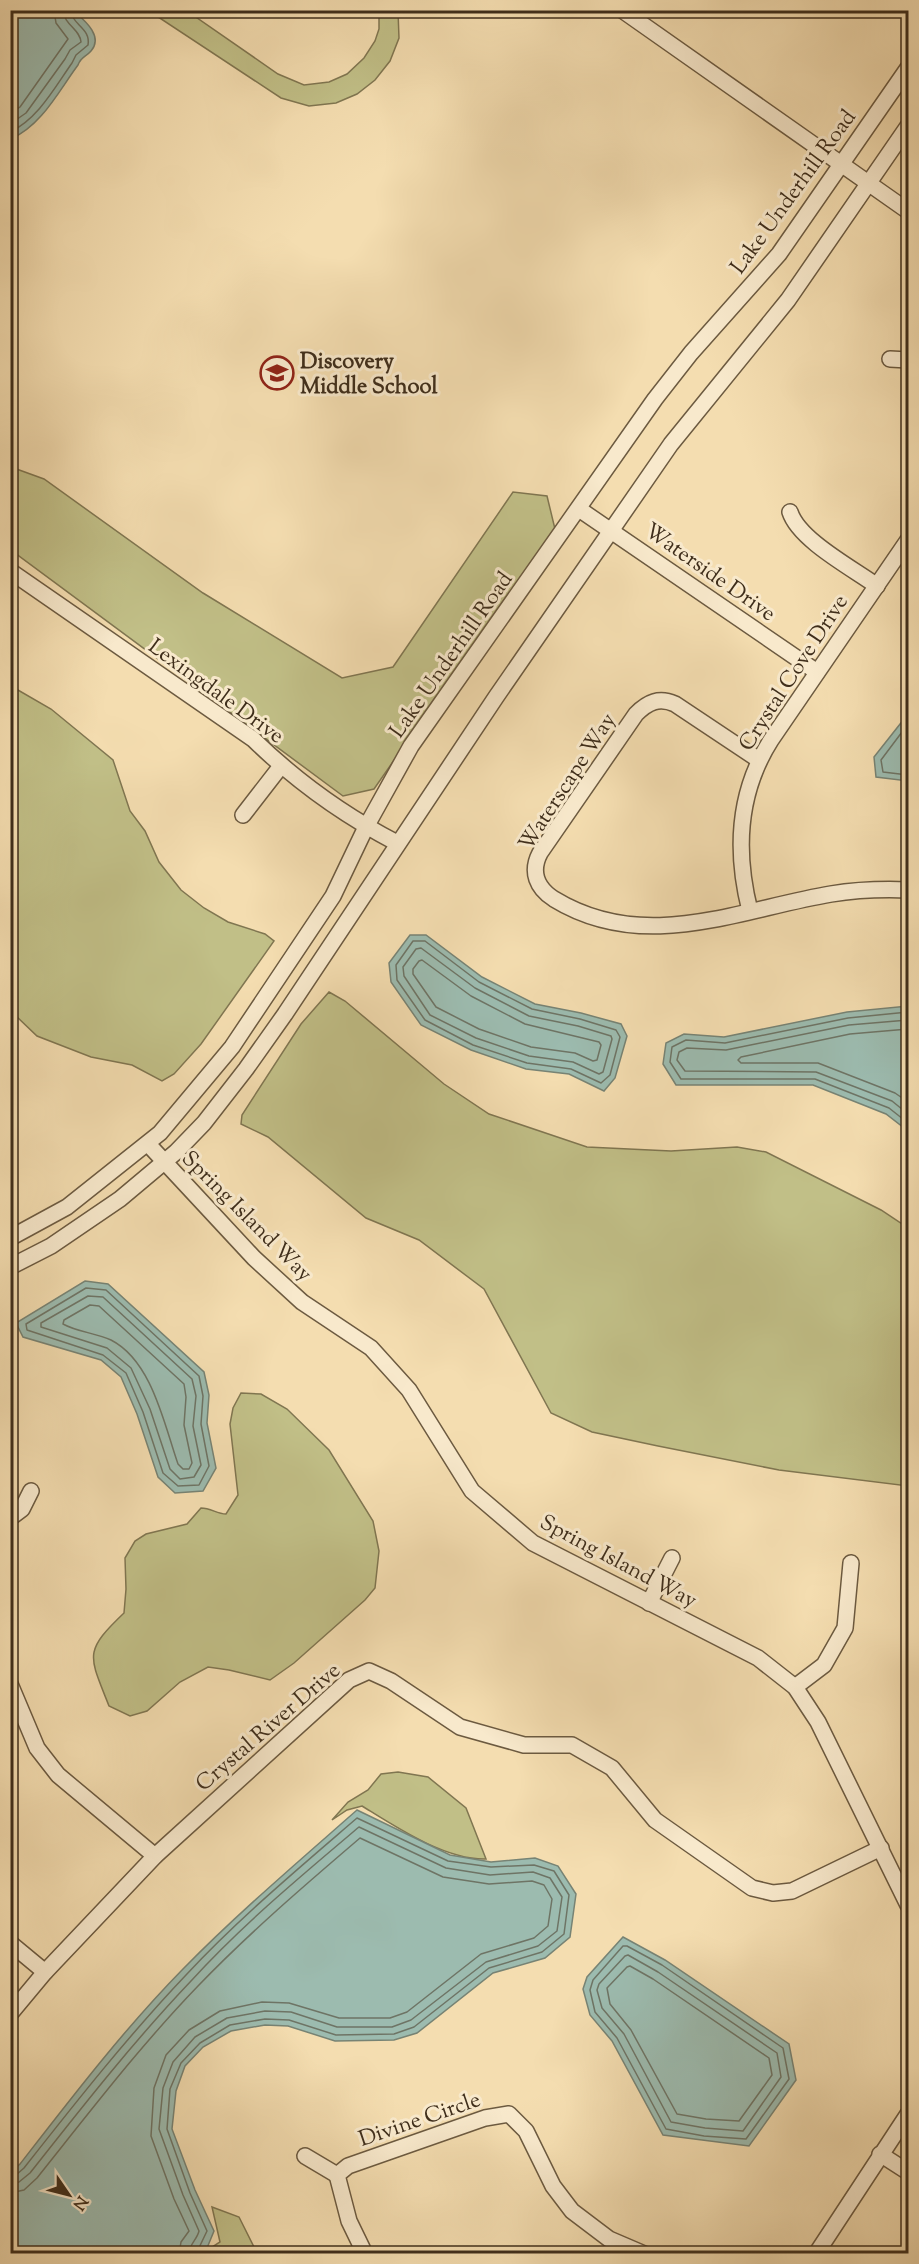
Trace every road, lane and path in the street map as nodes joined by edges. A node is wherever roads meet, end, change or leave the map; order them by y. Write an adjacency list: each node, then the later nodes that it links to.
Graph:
1 (622, 10): 4 (street)
2 (909, 68): 4 (street, Lake Underhill Road)
3 (909, 126): 5 (street)
4 (841, 165): 5 (street); 9 (street, Lake Underhill Road)
5 (868, 184): 6 (street); 11 (street)
6 (909, 211)
7 (890, 359): 8 (street)
8 (909, 360)
9 (579, 509): 11 (street, Waterside Drive); 19 (street, Lake Underhill Road)
10 (790, 512): 14 (street)
11 (611, 530): 15 (street, Waterside Drive); 20 (street)
12 (909, 540): 14 (street, Crystal Cove Drive)
13 (10, 571): 17 (street, Lexingdale Drive)
14 (877, 586): 15 (street, Crystal Cove Drive)
15 (817, 672): 16 (street, Crystal Cove Drive)
16 (759, 760): 22 (street, Crystal Cove Drive); 22 (street, Waterscape Way)
17 (281, 766): 18 (street); 19 (street, Lexingdale Drive)
18 (243, 816)
19 (366, 827): 20 (street, Lexingdale Drive); 23 (street, Lake Underhill Road)
20 (397, 843): 24 (street)
21 (909, 890): 22 (street, Waterscape Way)
22 (750, 911)
23 (148, 1144): 24 (street, Spring Island Way); 25 (street, Lake Underhill Road)
24 (164, 1162): 26 (street); 31 (street, Spring Island Way)
25 (10, 1238)
26 (10, 1267)
27 (30, 1491): 28 (street)
28 (10, 1518)
29 (672, 1558): 31 (street)
30 (851, 1563): 33 (street)
31 (649, 1603): 33 (street, Spring Island Way)
32 (10, 1684): 35 (street)
33 (795, 1687): 34 (street, Spring Island Way)
34 (881, 1848): 35 (street, Crystal River Drive); 36 (street, Spring Island Way)
35 (155, 1856): 38 (street, Crystal River Drive)
36 (909, 1905)
37 (10, 1943): 38 (street)
38 (45, 1972): 39 (street, Crystal River Drive)
39 (10, 2014)
40 (909, 2114): 41 (street)
41 (880, 2154): 43 (street); 47 (street)
42 (305, 2156): 44 (street)
43 (909, 2172)
44 (337, 2175): 45 (street); 46 (street, Divine Circle)
45 (365, 2253)
46 (644, 2253)
47 (816, 2253)

